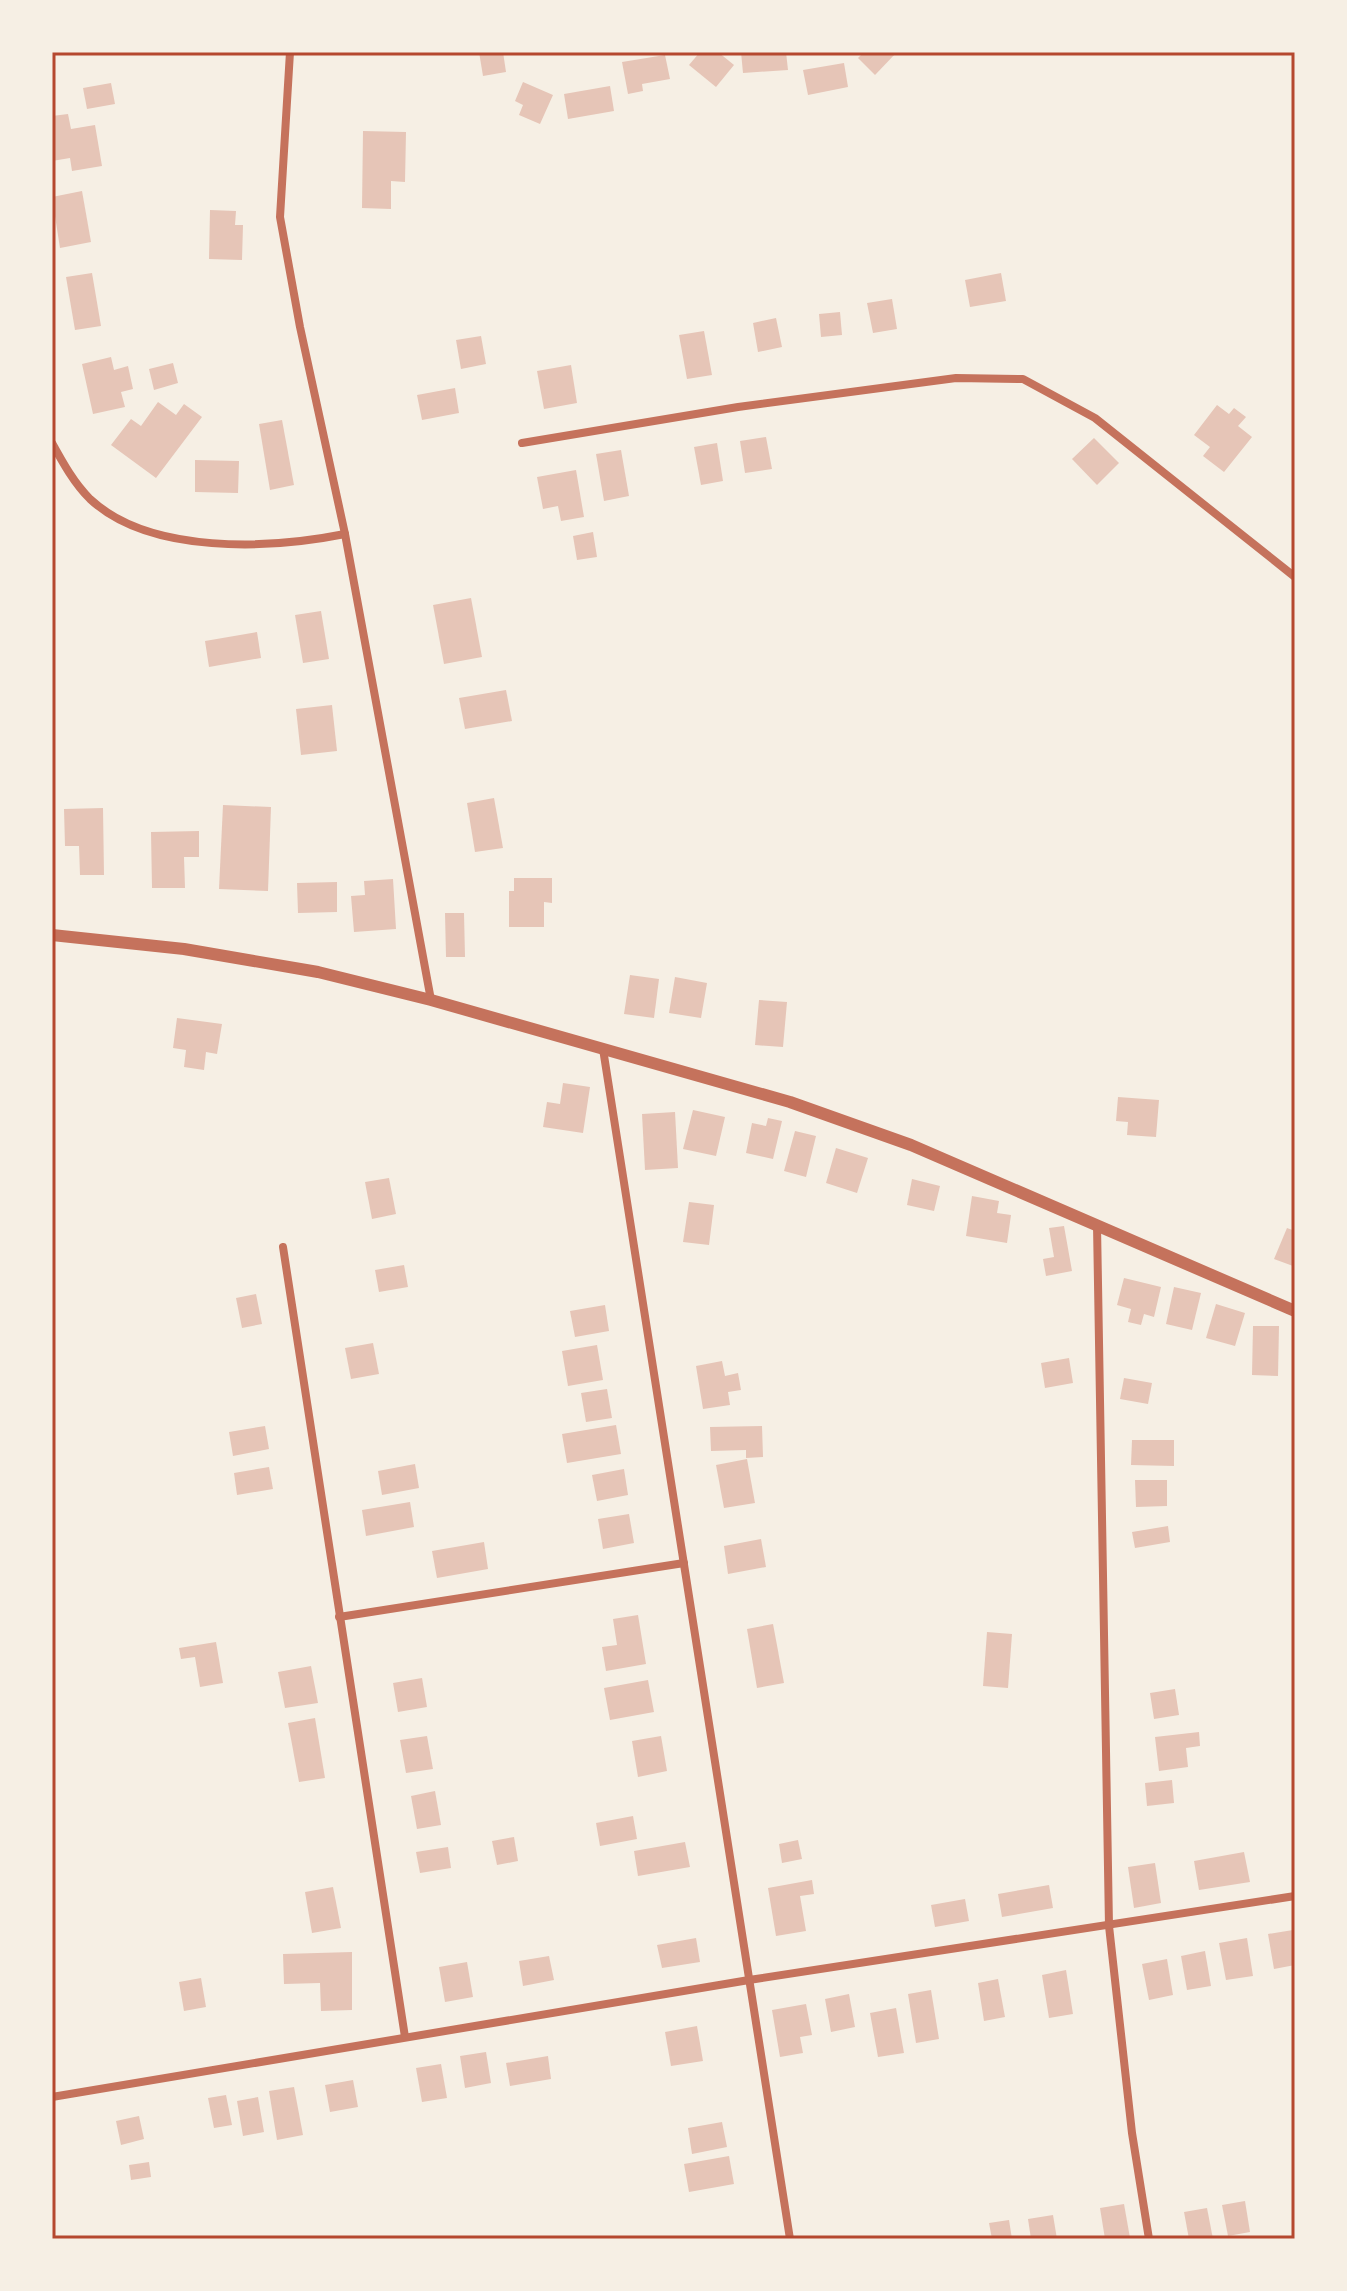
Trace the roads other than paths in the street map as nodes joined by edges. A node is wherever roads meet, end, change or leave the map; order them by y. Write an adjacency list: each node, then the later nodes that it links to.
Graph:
1 (290, 52): 4 (street)
2 (52, 443): 4 (street)
3 (522, 443): 5 (street)
4 (345, 534): 7 (street)
5 (1295, 577)
6 (52, 935): 7 (street)
7 (431, 1000): 8 (street)
8 (603, 1049): 9 (street); 12 (street)
9 (1097, 1225): 11 (street); 15 (street)
10 (283, 1247): 13 (street)
11 (1295, 1311)
12 (684, 1563): 13 (street); 16 (street)
13 (339, 1617): 17 (street)
14 (1295, 1896): 15 (street)
15 (1109, 1926): 16 (street); 20 (street)
16 (749, 1980): 17 (street); 19 (street)
17 (405, 2037): 18 (street)
18 (52, 2097)
19 (790, 2239)
20 (1149, 2239)

